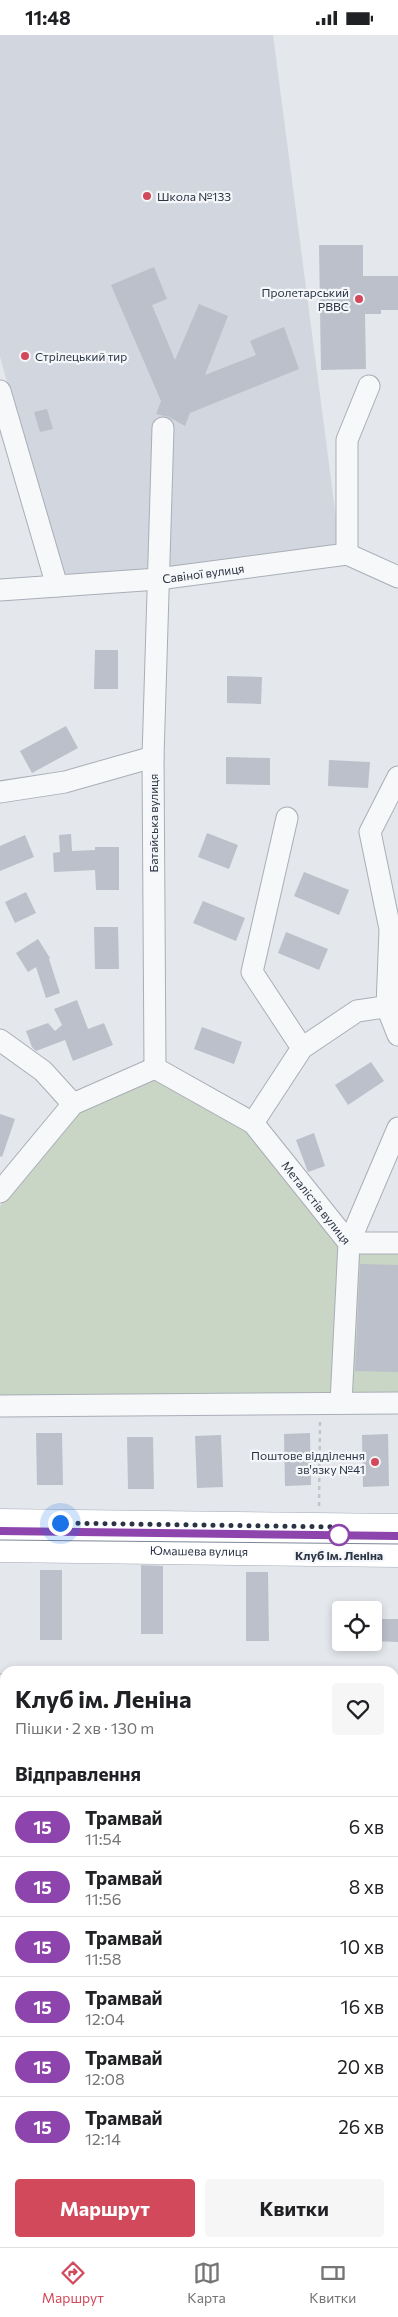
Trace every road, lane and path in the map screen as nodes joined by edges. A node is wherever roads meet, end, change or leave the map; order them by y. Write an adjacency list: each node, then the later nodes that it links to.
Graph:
1 (368, 386): 4 (street)
2 (0, 391): 7 (street)
3 (163, 428): 6 (street, Батайська вулиця)
4 (347, 555): 5 (street); 6 (street, Савіної вулиця)
5 (398, 577)
6 (158, 579): 7 (street, Савіної вулиця); 9 (street, Батайська вулиця)
7 (57, 587): 8 (street, Савіної вулиця)
8 (0, 590)
9 (153, 757): 11 (street); 17 (street, Батайська вулиця)
10 (398, 777): 13 (street)
11 (0, 792)
12 (287, 818): 16 (street)
13 (394, 1003): 14 (street); 16 (street)
14 (398, 1035)
15 (0, 1040): 18 (street)
16 (302, 1048): 19 (street)
17 (155, 1068): 18 (street); 19 (street, Металістів вулиця)
18 (73, 1105): 21 (street)
19 (253, 1123): 22 (street, Металістів вулиця)
20 (398, 1128): 22 (street)
21 (1, 1191)
22 (349, 1243): 23 (street, Металістів вулиця); 24 (street)
23 (398, 1243)
24 (330, 1403): 25 (street); 26 (street); 28 (path)
25 (398, 1403)
26 (0, 1406)
27 (0, 1523): 28 (main road, Юмашева вулиця)
28 (319, 1527): 29 (main road, Юмашева вулиця)
29 (398, 1528)
30 (0, 1548): 31 (main road, Юмашева вулиця)
31 (398, 1553)

